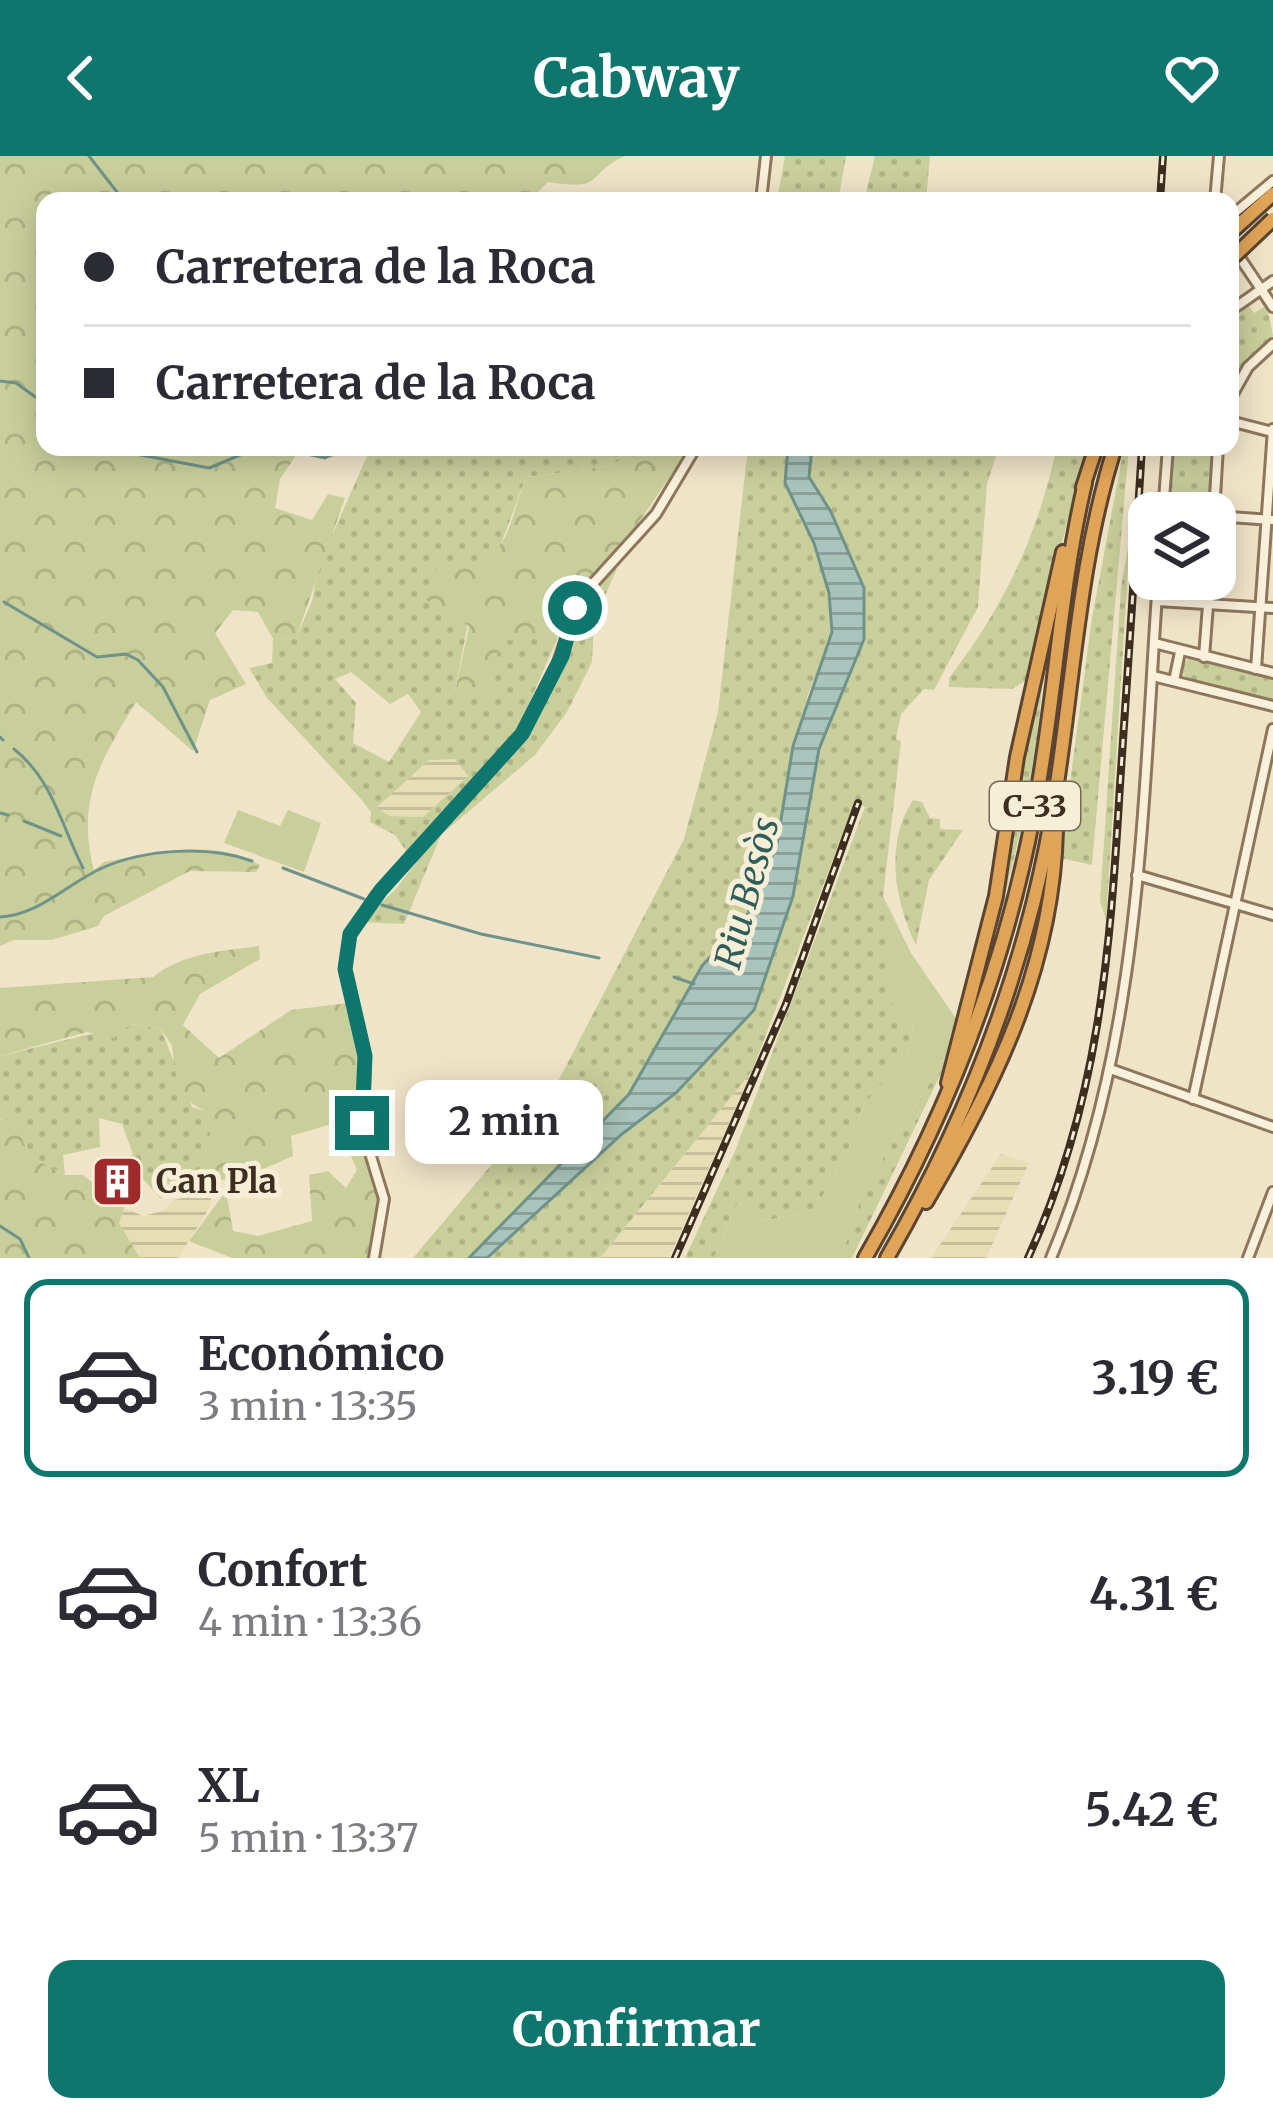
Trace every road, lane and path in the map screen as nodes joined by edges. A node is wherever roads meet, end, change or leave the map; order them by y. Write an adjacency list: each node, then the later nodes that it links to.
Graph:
1 (766, 156): 4 (street)
2 (1219, 156): 5 (street)
3 (1273, 181): 7 (street)
4 (762, 192)
5 (1216, 192)
6 (1273, 194): 9 (highway)
7 (1239, 209)
8 (1273, 219): 10 (highway, bridge)
9 (1239, 225)
10 (1239, 251)
11 (1239, 256): 13 (street)
12 (1273, 280): 13 (street)
13 (1262, 288): 14 (street); 15 (street)
14 (1239, 305)
15 (1273, 307)
16 (1273, 344): 17 (street)
17 (1239, 384)
18 (1239, 424): 19 (street)
19 (1273, 430): 29 (street)
20 (691, 456): 51 (street)
21 (1093, 456): 25 (highway, C-33)
22 (1113, 456): 53 (highway, C-33)
23 (1167, 456): 26 (street)
24 (1217, 456): 27 (street)
25 (1085, 483): 48 (highway); 48 (highway, C-33)
26 (1165, 492)
27 (1215, 492)
28 (1236, 516): 29 (street)
29 (1269, 520): 33 (street)
30 (1209, 600): 32 (street)
31 (1157, 601): 32 (street); 34 (street)
32 (1209, 604): 33 (street); 36 (street)
33 (1268, 607): 37 (street)
34 (1154, 644): 35 (street); 39 (street)
35 (1180, 652): 36 (street); 40 (street)
36 (1204, 657): 37 (street)
37 (1256, 669): 38 (street)
38 (1273, 673)
39 (1154, 676): 40 (street); 43 (street)
40 (1174, 681): 41 (street)
41 (1273, 706)
42 (1273, 729): 44 (street)
43 (1137, 875): 44 (street); 46 (street)
44 (1237, 904): 45 (street); 47 (street)
45 (1273, 915)
46 (1113, 1070): 47 (street); 54 (street)
47 (1193, 1099): 49 (street)
48 (939, 1119): 52 (highway, C-33)
49 (1273, 1127)
50 (1273, 1192): 55 (street)
51 (374, 1258)
52 (865, 1258)
53 (887, 1258)
54 (1051, 1258)
55 (1249, 1258)

